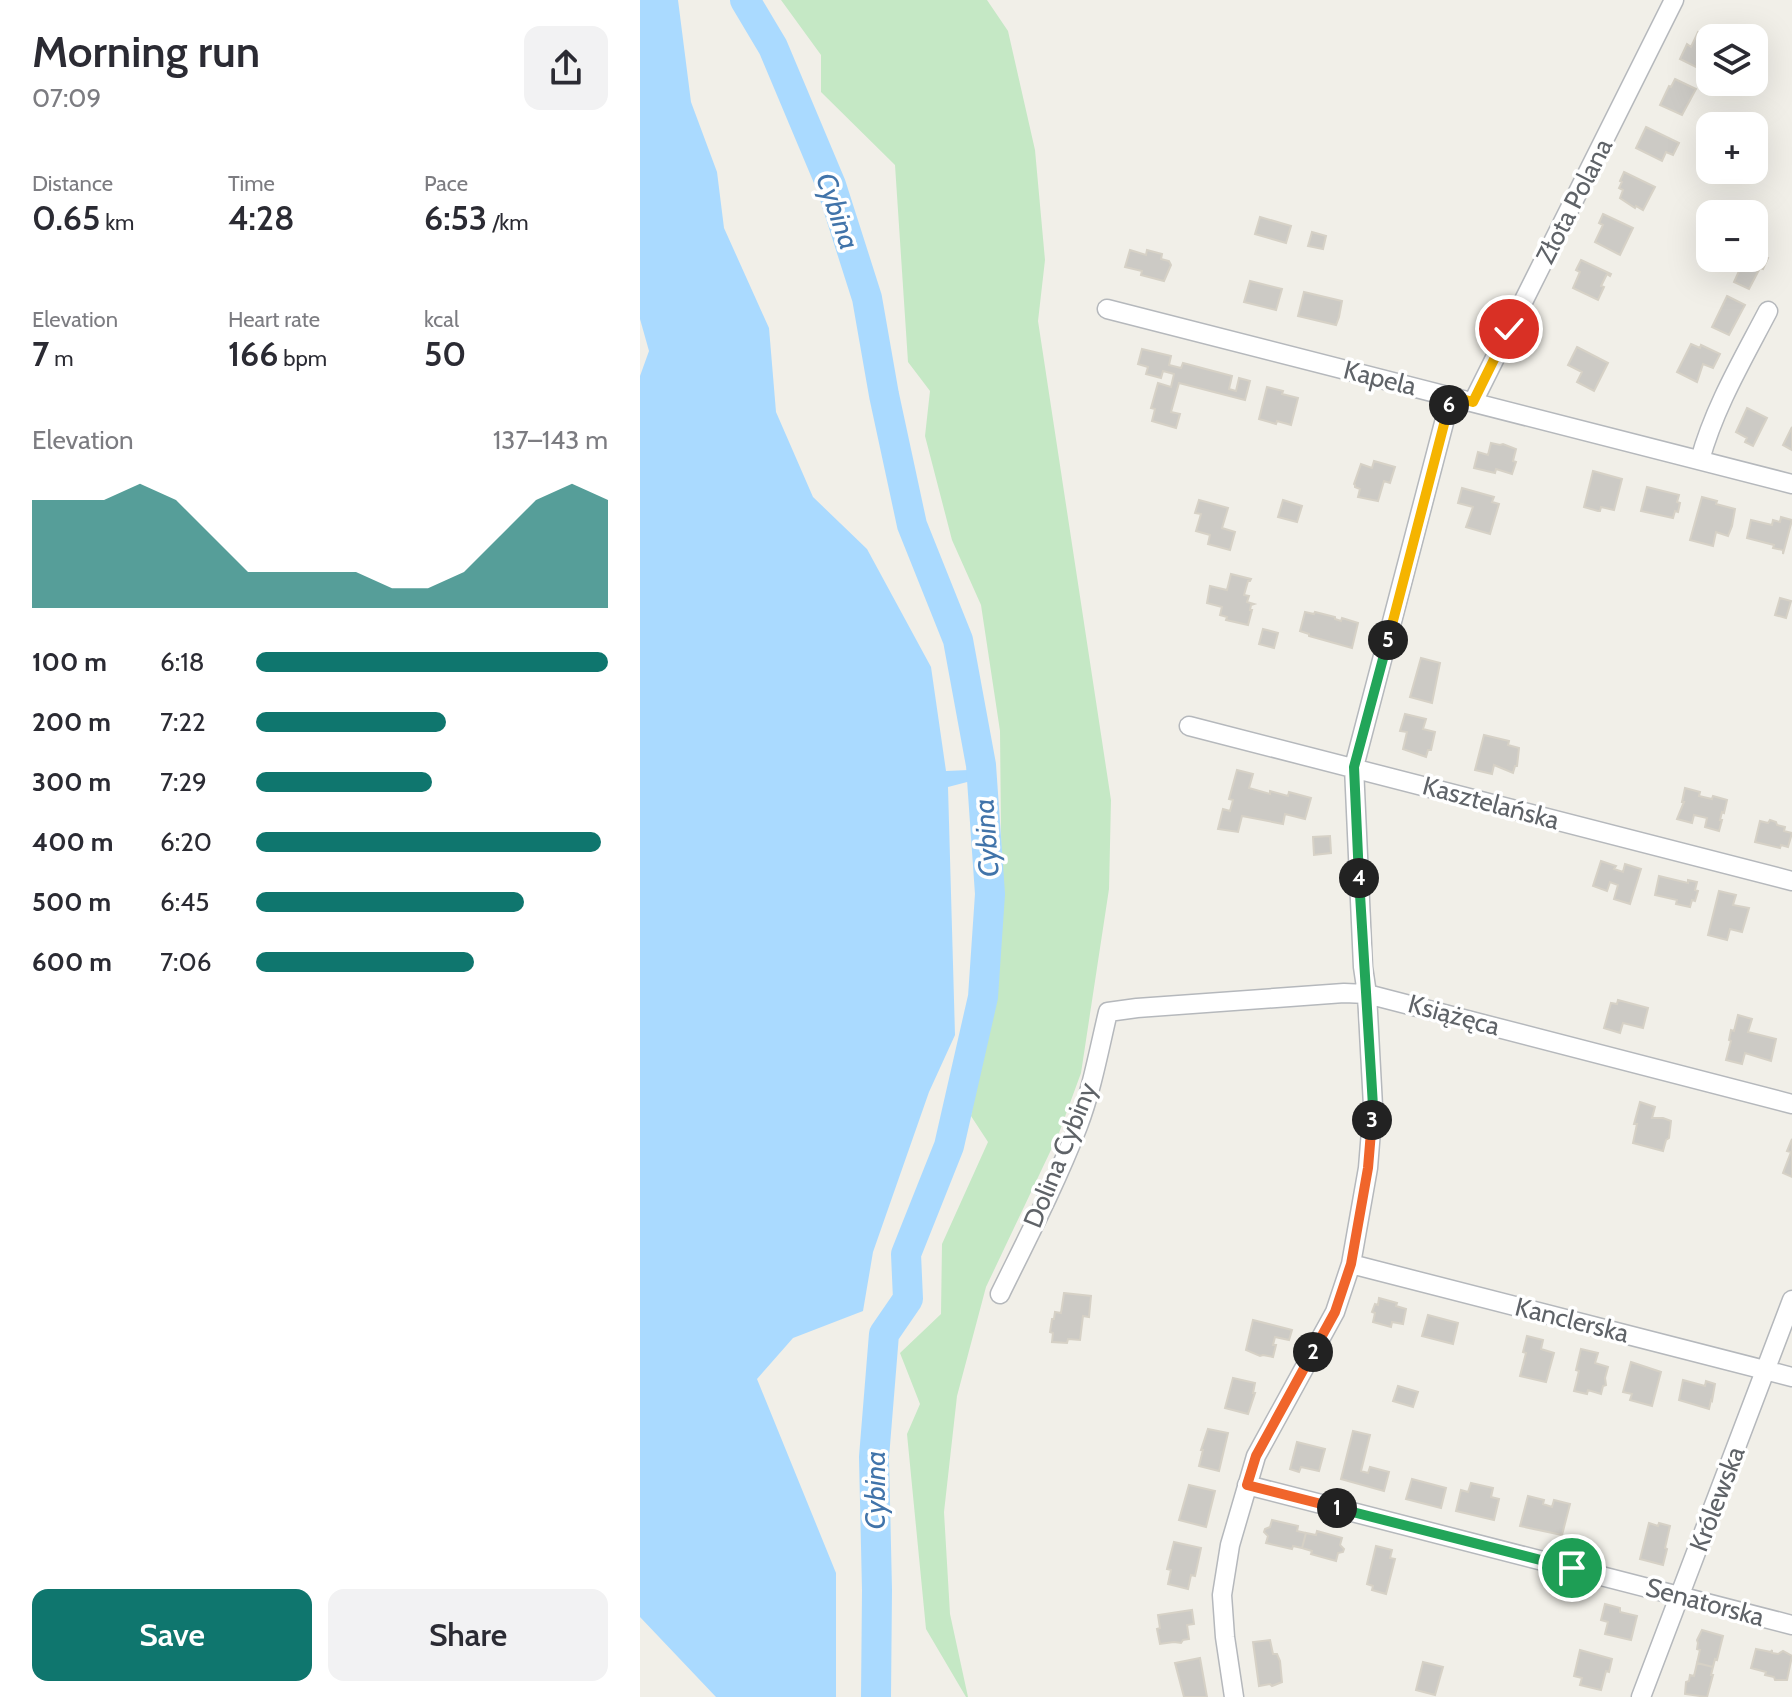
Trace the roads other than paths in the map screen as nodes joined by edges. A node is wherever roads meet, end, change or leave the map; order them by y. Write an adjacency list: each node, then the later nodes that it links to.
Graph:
1 (1674, 0): 5 (street, Złota Polana)
2 (1107, 309): 4 (street, Kapela)
3 (1768, 311): 6 (street)
4 (1451, 396): 5 (street, Kapela); 9 (street)
5 (1473, 402): 6 (street, Kapela)
6 (1700, 460): 7 (street, Kapela)
7 (1792, 484)
8 (1189, 726): 9 (street, Kasztelańska)
9 (1354, 767): 10 (street, Kasztelańska); 11 (street)
10 (1792, 881)
11 (1367, 994): 12 (street, Książęca); 13 (street, Książęca); 14 (street)
12 (1108, 1012): 15 (street, Dolina Cybiny)
13 (1792, 1104)
14 (1351, 1264): 17 (street, Kanclerska); 19 (street)
15 (1000, 1294)
16 (1792, 1300): 17 (street, Królewska)
17 (1766, 1370): 18 (street, Kanclerska); 20 (street, Królewska)
18 (1792, 1377)
19 (1247, 1485): 20 (street, Senatorska); 22 (street)
20 (1681, 1596): 21 (street, Senatorska); 23 (street, Królewska)
21 (1792, 1625)
22 (1234, 1697)
23 (1641, 1697)

